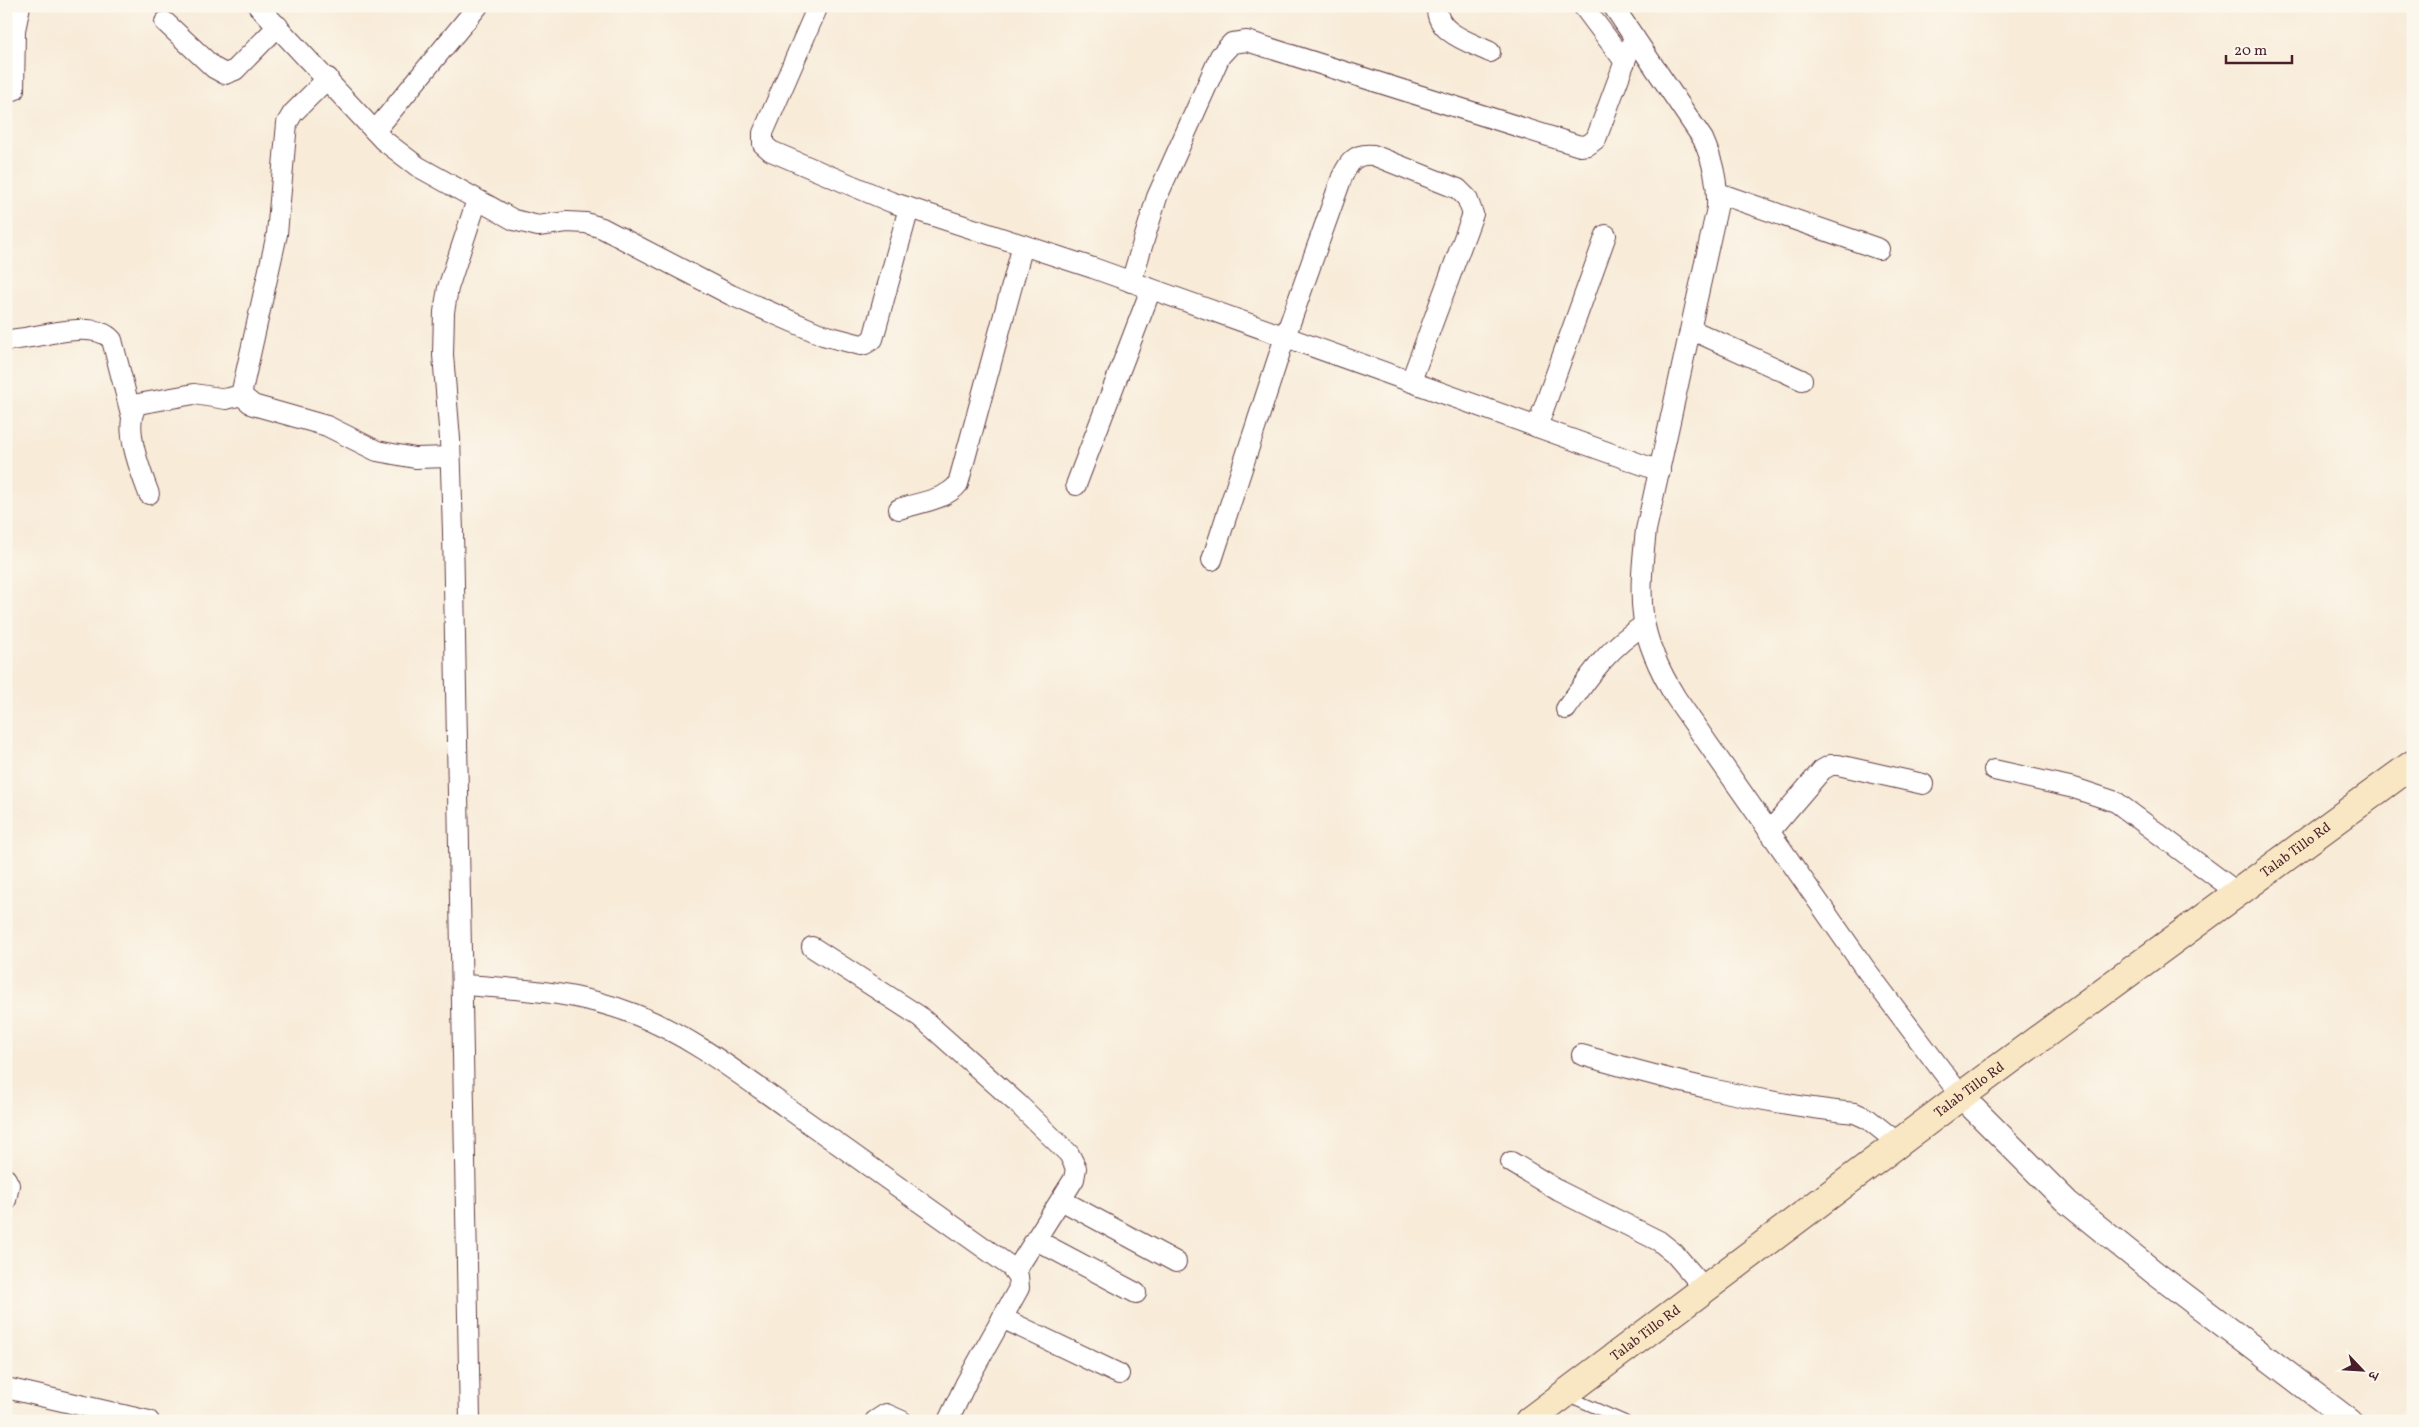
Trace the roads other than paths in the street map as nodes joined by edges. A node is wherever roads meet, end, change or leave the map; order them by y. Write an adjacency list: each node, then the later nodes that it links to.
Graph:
1 (20, 6): 13 (street)
2 (258, 6): 9 (street)
3 (478, 6): 14 (street)
4 (818, 6): 17 (street)
5 (1437, 6): 11 (street)
6 (1583, 6): 10 (street)
7 (1613, 6): 10 (street)
8 (165, 22): 9 (street)
9 (278, 26): 12 (street)
10 (1629, 51): 15 (street); 21 (street)
11 (1490, 52)
12 (328, 78): 14 (street); 28 (street)
13 (14, 90)
14 (375, 131): 16 (street)
15 (1718, 193): 20 (street); 23 (street)
16 (477, 200): 17 (street); 31 (street)
17 (909, 208): 19 (street)
18 (1606, 235): 30 (street)
19 (1023, 245): 21 (street); 35 (street)
20 (1879, 249)
21 (1132, 282): 22 (street)
22 (1151, 289): 24 (street); 33 (street)
23 (1692, 330): 26 (street); 32 (street)
24 (1285, 337): 27 (street); 27 (street); 36 (street)
25 (6, 340): 29 (street)
26 (1802, 380)
27 (1411, 382): 30 (street)
28 (242, 395): 29 (street); 31 (street)
29 (131, 414): 34 (street)
30 (1536, 427): 32 (street)
31 (450, 457): 45 (street)
32 (1660, 471): 37 (street)
33 (1076, 485)
34 (149, 494)
35 (900, 509)
36 (1212, 560)
37 (1634, 631): 38 (street); 42 (street)
38 (1566, 709)
39 (2413, 764): 43 (main road, Talab Tillo Rd)
40 (1994, 770): 43 (street)
41 (1923, 784): 42 (street)
42 (1769, 832): 47 (street)
43 (2238, 892): 47 (main road, Talab Tillo Rd)
44 (812, 947): 52 (street)
45 (463, 986): 55 (street); 63 (street)
46 (1582, 1055): 48 (street)
47 (1961, 1096): 48 (main road, Talab Tillo Rd); 69 (street)
48 (1898, 1143): 56 (main road, Talab Tillo Rd)
49 (1511, 1162): 56 (street)
50 (6, 1179): 51 (street)
51 (6, 1200)
52 (1061, 1200): 53 (street); 54 (street)
53 (1036, 1240): 55 (street); 57 (street)
54 (1176, 1262)
55 (1015, 1272): 58 (street)
56 (1705, 1289): 61 (main road, Talab Tillo Rd)
57 (1136, 1293)
58 (1002, 1318): 59 (street); 66 (street)
59 (1120, 1374)
60 (6, 1388): 62 (street)
61 (1564, 1394): 67 (main road, Talab Tillo Rd); 68 (lane)
62 (149, 1421)
63 (470, 1421)
64 (875, 1421): 65 (street)
65 (902, 1421)
66 (948, 1421)
67 (1529, 1421)
68 (1625, 1421)
69 (2350, 1421)

